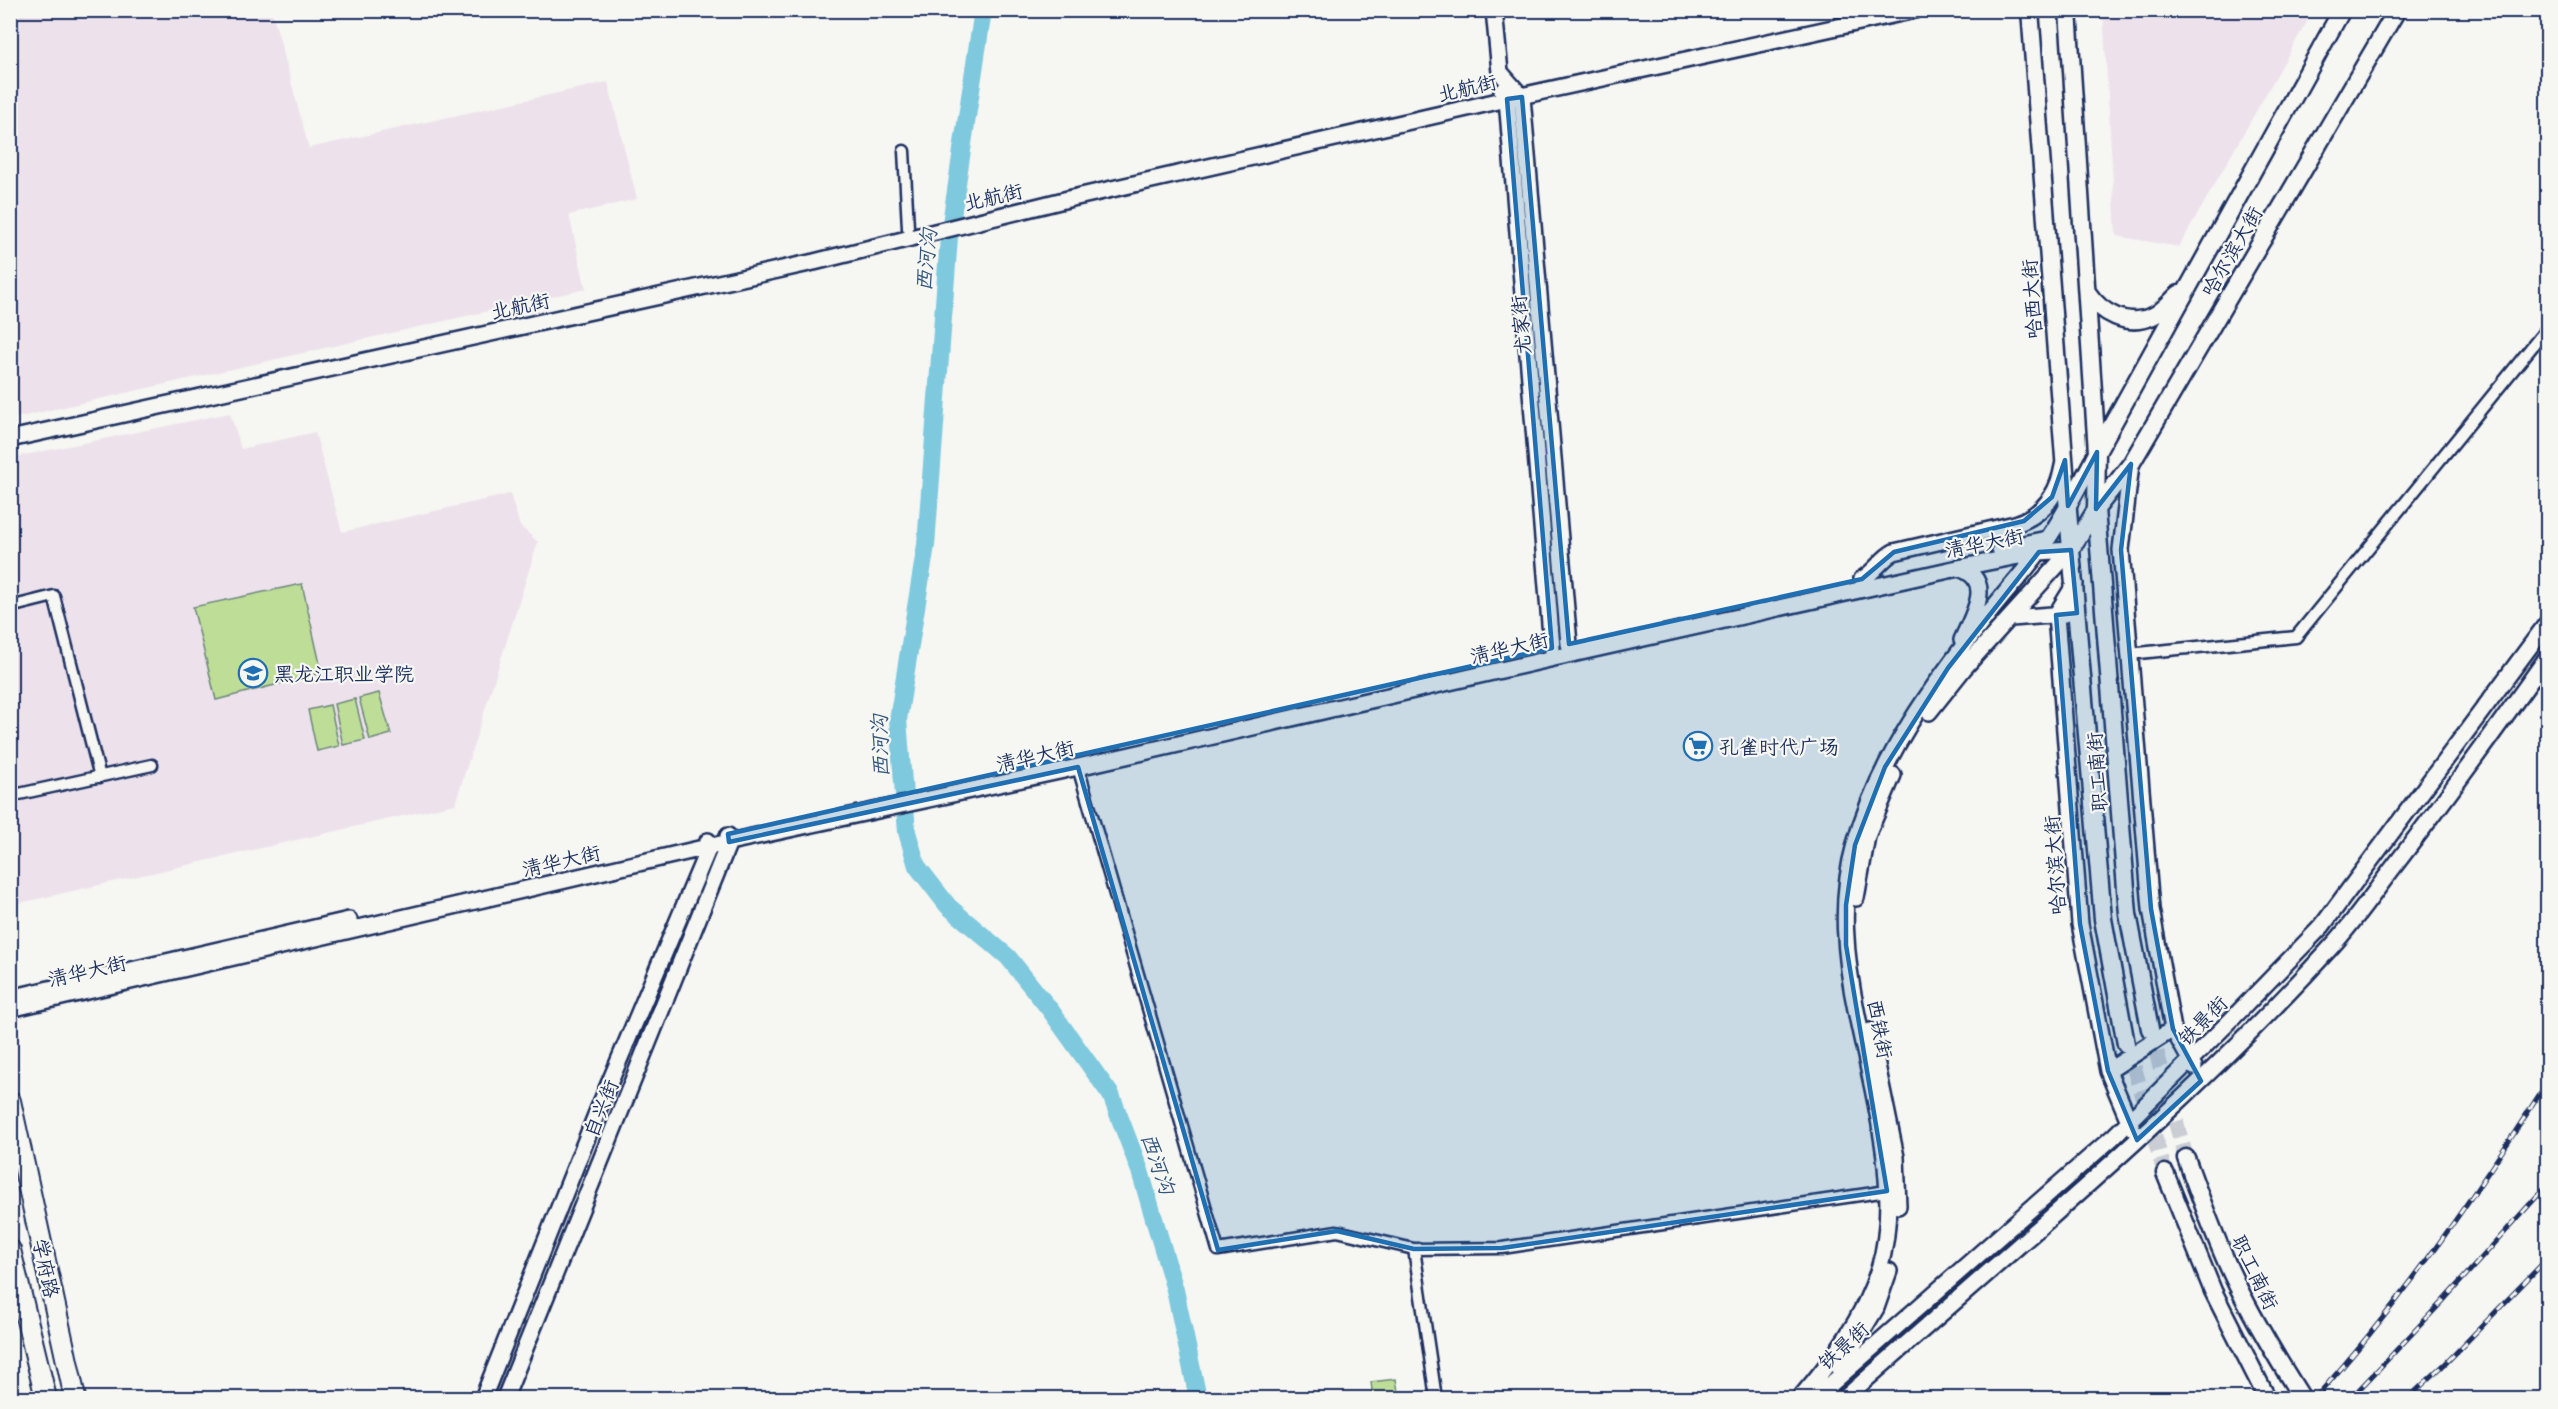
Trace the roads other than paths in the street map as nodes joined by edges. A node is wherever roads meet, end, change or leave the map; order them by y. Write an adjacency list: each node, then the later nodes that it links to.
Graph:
1 (1486, 10): 8 (main road, 尤家街)
2 (1494, 10): 8 (main road)
3 (1915, 10): 8 (main road, 北航街)
4 (2030, 10): 16 (main road, 哈西大街)
5 (2068, 10): 12 (main road)
6 (2342, 10): 11 (main road, 哈尔滨大街)
7 (2397, 10): 17 (main road, 哈尔滨大街)
8 (1515, 98): 14 (main road, 北航街); 30 (main road, 尤家街); 31 (main road, 尤家街)
9 (904, 151): 10 (street)
10 (908, 228)
11 (2188, 285): 12 (main road); 15 (main road, 哈尔滨大街)
12 (2087, 292): 15 (main road)
13 (2547, 327): 32 (street)
14 (10, 439)
15 (2097, 452): 18 (main road); 19 (main road)
16 (2065, 460): 18 (main road, 哈西大街); 23 (main road)
17 (2131, 464): 19 (main road, 哈尔滨大街); 32 (main road)
18 (2068, 506): 20 (main road); 21 (main road, 哈西大街)
19 (2096, 509): 21 (main road); 44 (main road, 职工南街)
20 (2043, 546): 21 (main road, 清华大街); 22 (main road, 清华大街); 23 (main road, 清华大街); 34 (main road)
21 (2071, 550): 24 (main road, 哈西大街); 28 (main road)
22 (1958, 568): 34 (main road); 36 (main road, 清华大街)
23 (1862, 579): 30 (main road, 清华大街)
24 (2075, 584): 26 (main road, 职工南街); 27 (main road)
25 (10, 607): 37 (street)
26 (2077, 613): 27 (main road); 46 (main road, 职工南街)
27 (2056, 615): 28 (main road); 48 (main road, 哈尔滨大街)
28 (2011, 618): 34 (main road)
29 (2547, 622): 47 (main road, 铁景街)
30 (1569, 644): 31 (main road, 清华大街)
31 (1552, 648): 38 (main road, 清华大街)
32 (2129, 654): 45 (main road)
33 (2547, 656): 49 (main road, 铁景街)
34 (1956, 664): 55 (main road, 西铁街); 58 (main road, 西铁街)
35 (153, 765): 37 (street)
36 (1078, 767): 38 (main road, 清华大街); 56 (street)
37 (100, 777): 39 (street)
38 (999, 780): 40 (main road, 清华大街)
39 (10, 796)
40 (728, 838): 41 (main road, 清华大街); 62 (main road, 自兴街)
41 (708, 842): 42 (main road, 清华大街); 43 (main road, 清华大街); 61 (main road, 自兴街)
42 (10, 998)
43 (10, 1010)
44 (2150, 1029)
45 (2173, 1029): 47 (main road); 48 (main road)
46 (2126, 1044)
47 (2191, 1060): 49 (main road); 51 (main road, 铁景街)
48 (2108, 1071): 51 (main road, 哈尔滨大街)
49 (2201, 1081): 52 (main road, 铁景街)
50 (10, 1101): 60 (highway, 学府路)
51 (2129, 1121): 52 (main road, 哈尔滨大街); 58 (main road, 铁景街)
52 (2137, 1140): 65 (main road, 铁景街)
53 (2187, 1158): 67 (main road, 职工南街)
54 (2165, 1173): 66 (main road)
55 (1887, 1191): 56 (street); 64 (main road, 西铁街)
56 (1414, 1249): 63 (street)
57 (10, 1250): 59 (highway, 学府路)
58 (1819, 1396)
59 (46, 1398)
60 (75, 1398)
61 (483, 1398)
62 (506, 1398)
63 (1436, 1398)
64 (1800, 1398)
65 (1845, 1398)
66 (2267, 1398)
67 (2302, 1398)

